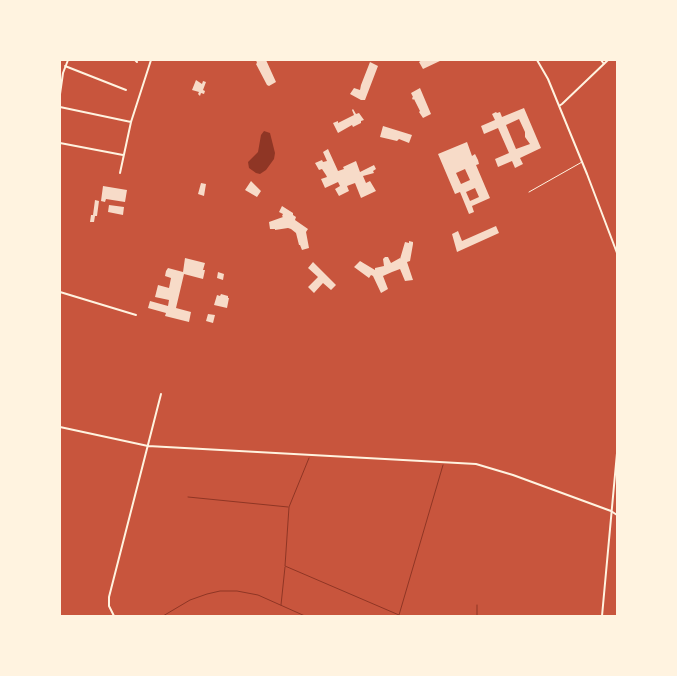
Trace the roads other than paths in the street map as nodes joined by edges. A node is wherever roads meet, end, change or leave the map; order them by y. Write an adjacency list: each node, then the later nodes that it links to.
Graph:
1 (68, 60): 7 (street)
2 (152, 60): 12 (street)
3 (537, 60): 10 (street)
4 (601, 60): 6 (street)
5 (608, 60): 6 (street)
6 (604, 64): 10 (street)
7 (65, 66): 8 (street); 9 (street)
8 (126, 90)
9 (60, 94)
10 (559, 106): 15 (street)
11 (60, 107): 12 (street)
12 (131, 122): 14 (street)
13 (60, 143): 14 (street)
14 (123, 155): 16 (street)
15 (582, 162): 17 (lane); 18 (street)
16 (120, 173)
17 (529, 192)
18 (617, 253)
19 (60, 292): 20 (street)
20 (136, 314)
21 (162, 394): 23 (street)
22 (60, 427): 23 (street)
23 (148, 446): 25 (street); 27 (street)
24 (617, 453): 25 (street)
25 (611, 511): 26 (street); 28 (street)
26 (617, 515)
27 (114, 616)
28 (602, 616)

